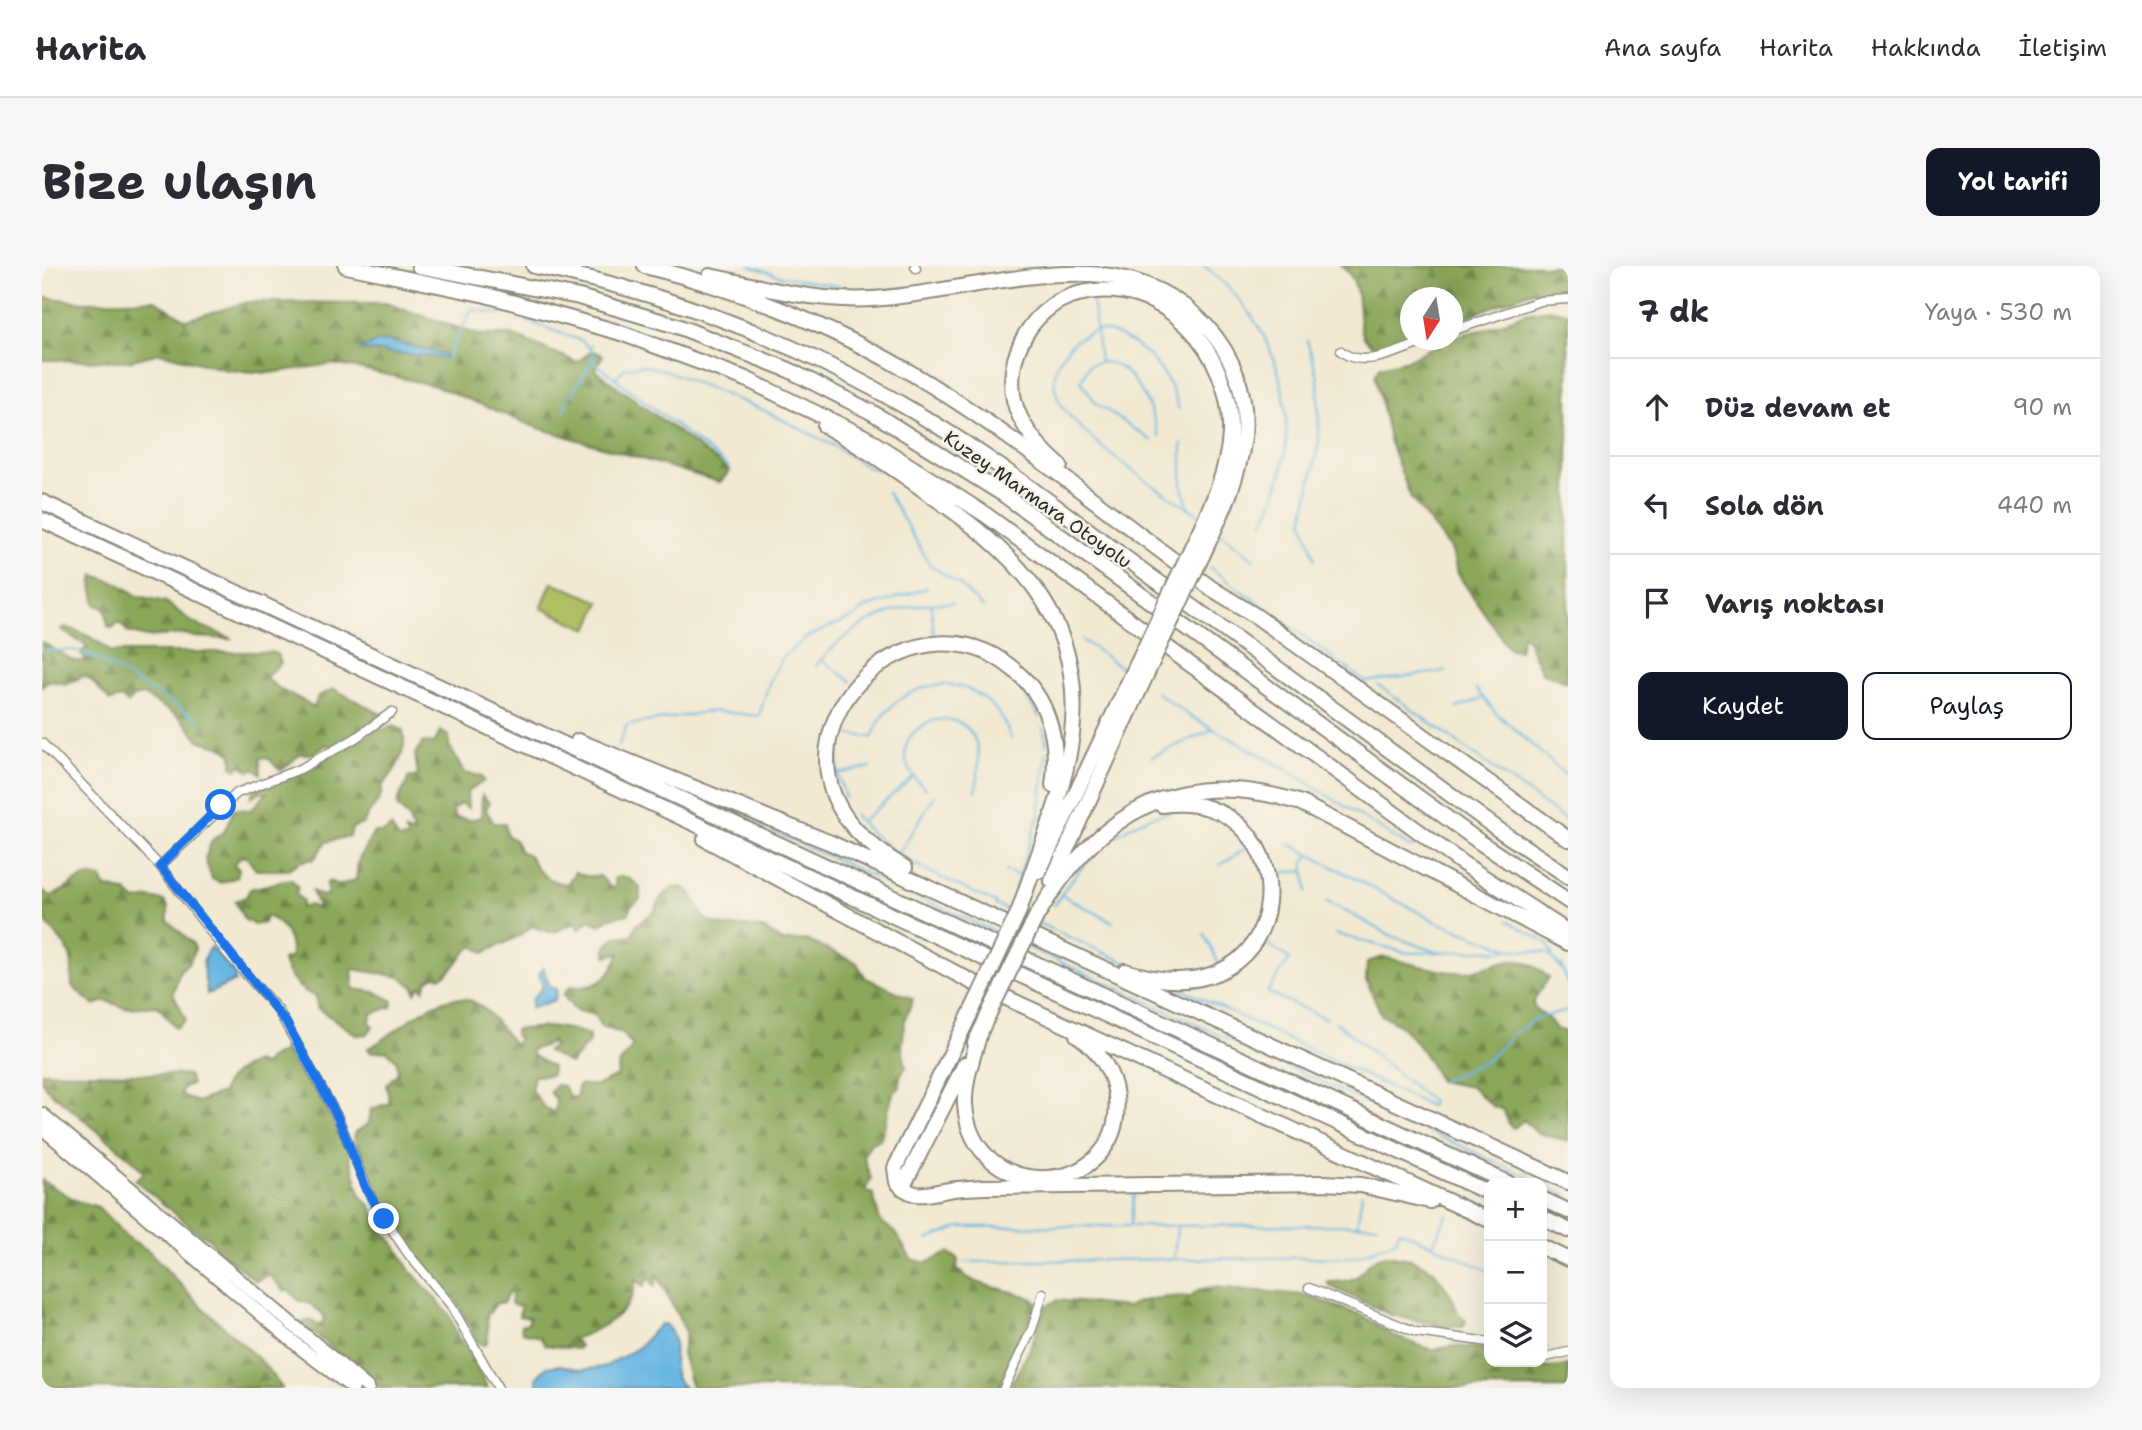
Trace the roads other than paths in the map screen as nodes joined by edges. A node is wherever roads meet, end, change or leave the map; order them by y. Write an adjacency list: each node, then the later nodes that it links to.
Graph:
1 (346, 266): 7 (highway)
2 (419, 266): 25 (highway, Kuzey Marmara Otoyolu)
3 (534, 266): 24 (highway, Kuzey Marmara Otoyolu)
4 (645, 266): 14 (highway)
5 (668, 266): 13 (highway)
6 (1568, 299): 8 (street)
7 (600, 327): 22 (highway); 29 (highway)
8 (1463, 327)
9 (1400, 349): 10 (street)
10 (1342, 351)
11 (42, 502): 16 (highway)
12 (42, 520): 17 (highway)
13 (1197, 552): 14 (highway); 15 (highway, bridge)
14 (1256, 616): 21 (highway)
15 (1147, 658): 27 (highway); 28 (highway)
16 (450, 692): 26 (highway); 36 (highway)
17 (451, 711): 32 (highway); 39 (highway)
18 (392, 712): 23 (street)
19 (42, 743): 23 (street)
20 (1105, 833): 28 (highway); 30 (highway); 31 (highway)
21 (1568, 839)
22 (1036, 859): 26 (highway); 27 (highway)
23 (160, 866): 55 (street)
24 (1568, 876)
25 (1568, 901)
26 (973, 908): 30 (highway)
27 (1019, 911): 38 (highway, bridge)
28 (1036, 917): 33 (highway, bridge)
29 (1568, 932)
30 (1040, 940): 37 (highway)
31 (1568, 943)
32 (1021, 1005): 33 (highway); 43 (highway)
33 (979, 1036): 38 (highway)
34 (42, 1114): 54 (main road)
35 (42, 1128): 53 (main road)
36 (1497, 1178)
37 (1568, 1182)
38 (902, 1188): 44 (highway)
39 (1484, 1191)
40 (1547, 1201): 41 (highway)
41 (1568, 1211)
42 (1547, 1220): 45 (highway)
43 (1484, 1221)
44 (1484, 1221)
45 (1568, 1230)
46 (1547, 1249): 47 (highway)
47 (1568, 1259)
48 (1309, 1289): 50 (street)
49 (1043, 1293): 56 (street)
50 (1484, 1341)
51 (1568, 1352): 52 (street)
52 (1547, 1357)
53 (353, 1388)
54 (368, 1388)
55 (498, 1388)
56 (1004, 1388)

